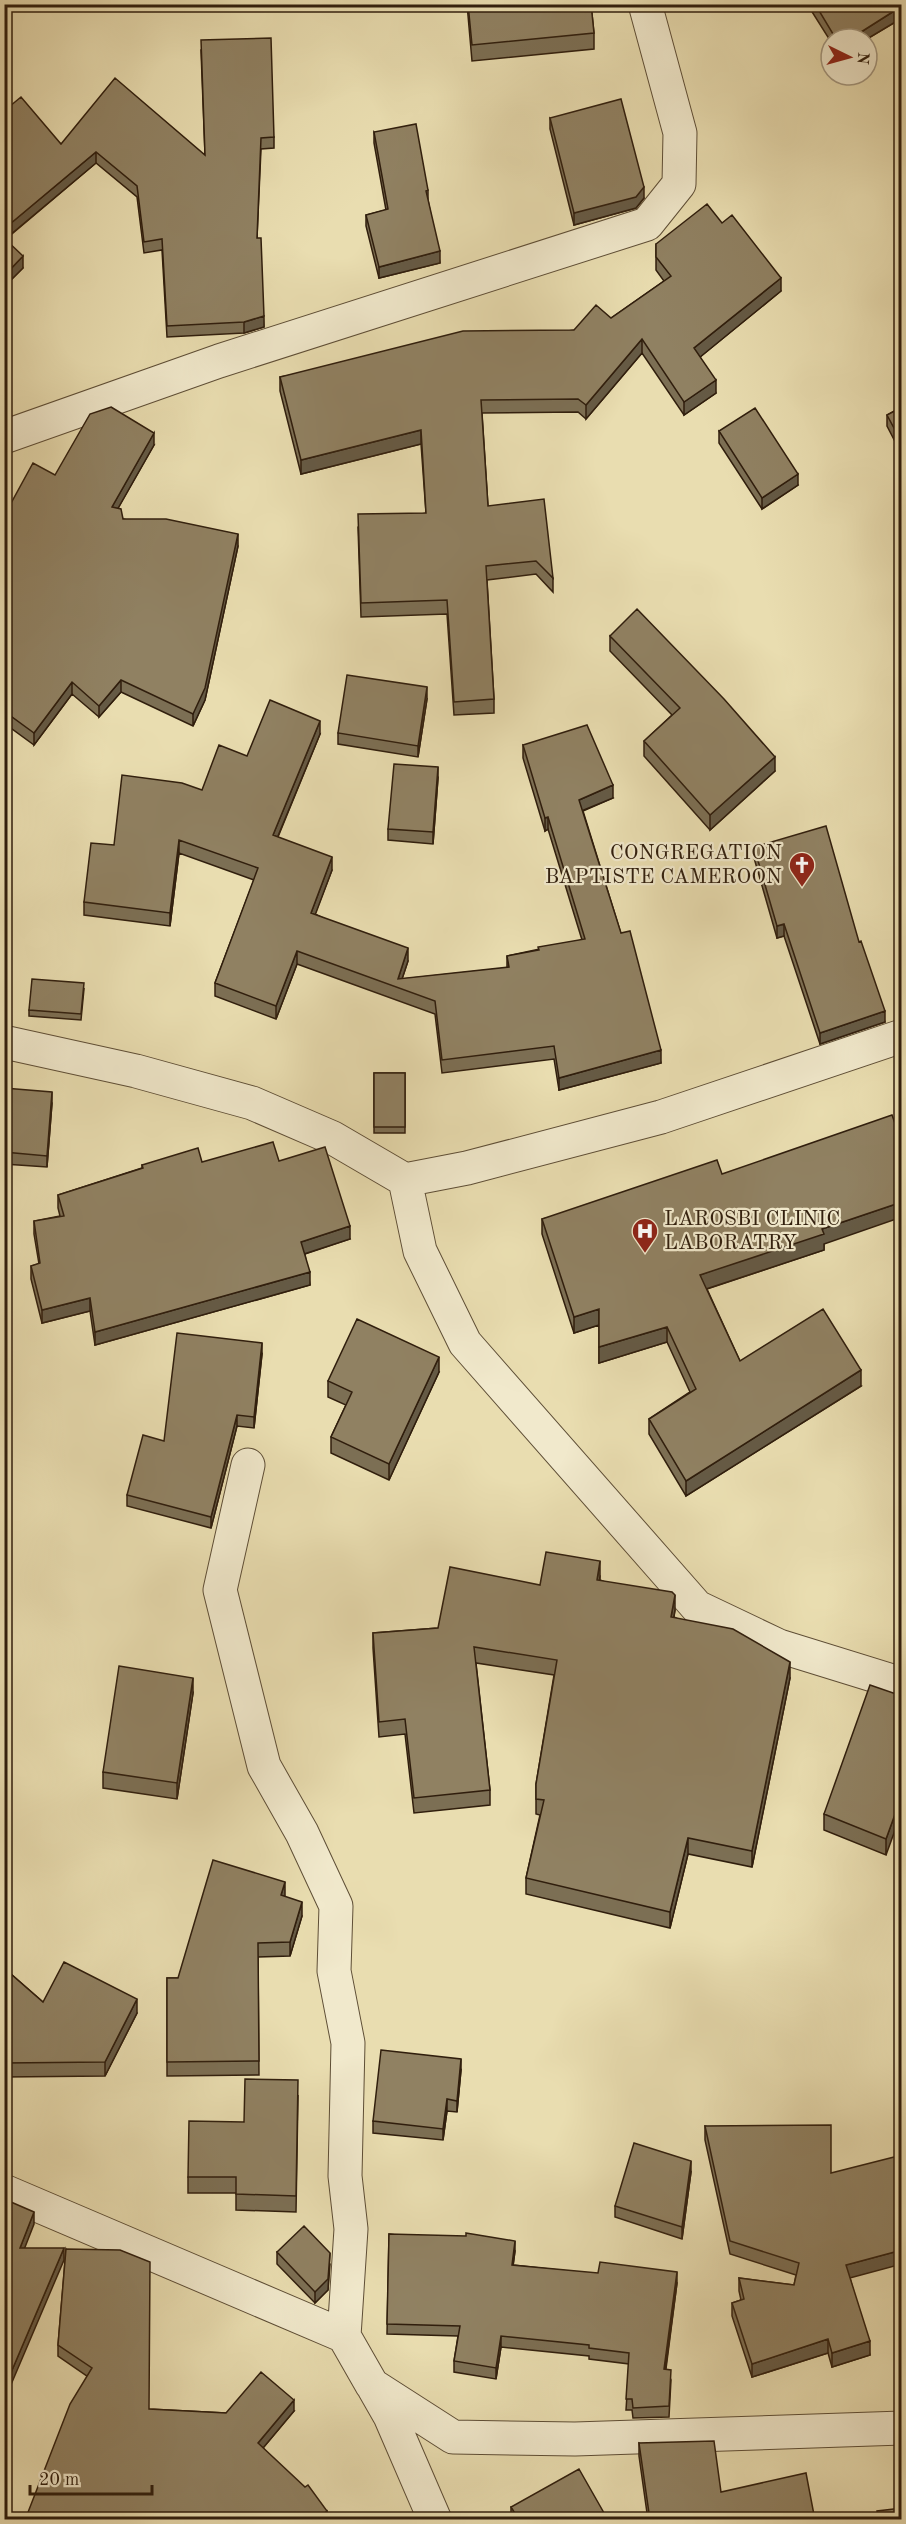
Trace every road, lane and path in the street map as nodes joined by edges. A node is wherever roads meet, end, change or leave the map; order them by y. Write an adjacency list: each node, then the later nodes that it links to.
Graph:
1 (645, 4): 2 (street)
2 (4, 437)
3 (902, 1036): 5 (street)
4 (4, 1042): 5 (street)
5 (405, 1180): 7 (street)
6 (248, 1465): 9 (street)
7 (902, 1684)
8 (4, 2191): 9 (street)
9 (344, 2336): 10 (street)
10 (372, 2385): 11 (street); 12 (street)
11 (902, 2428)
12 (435, 2520)

